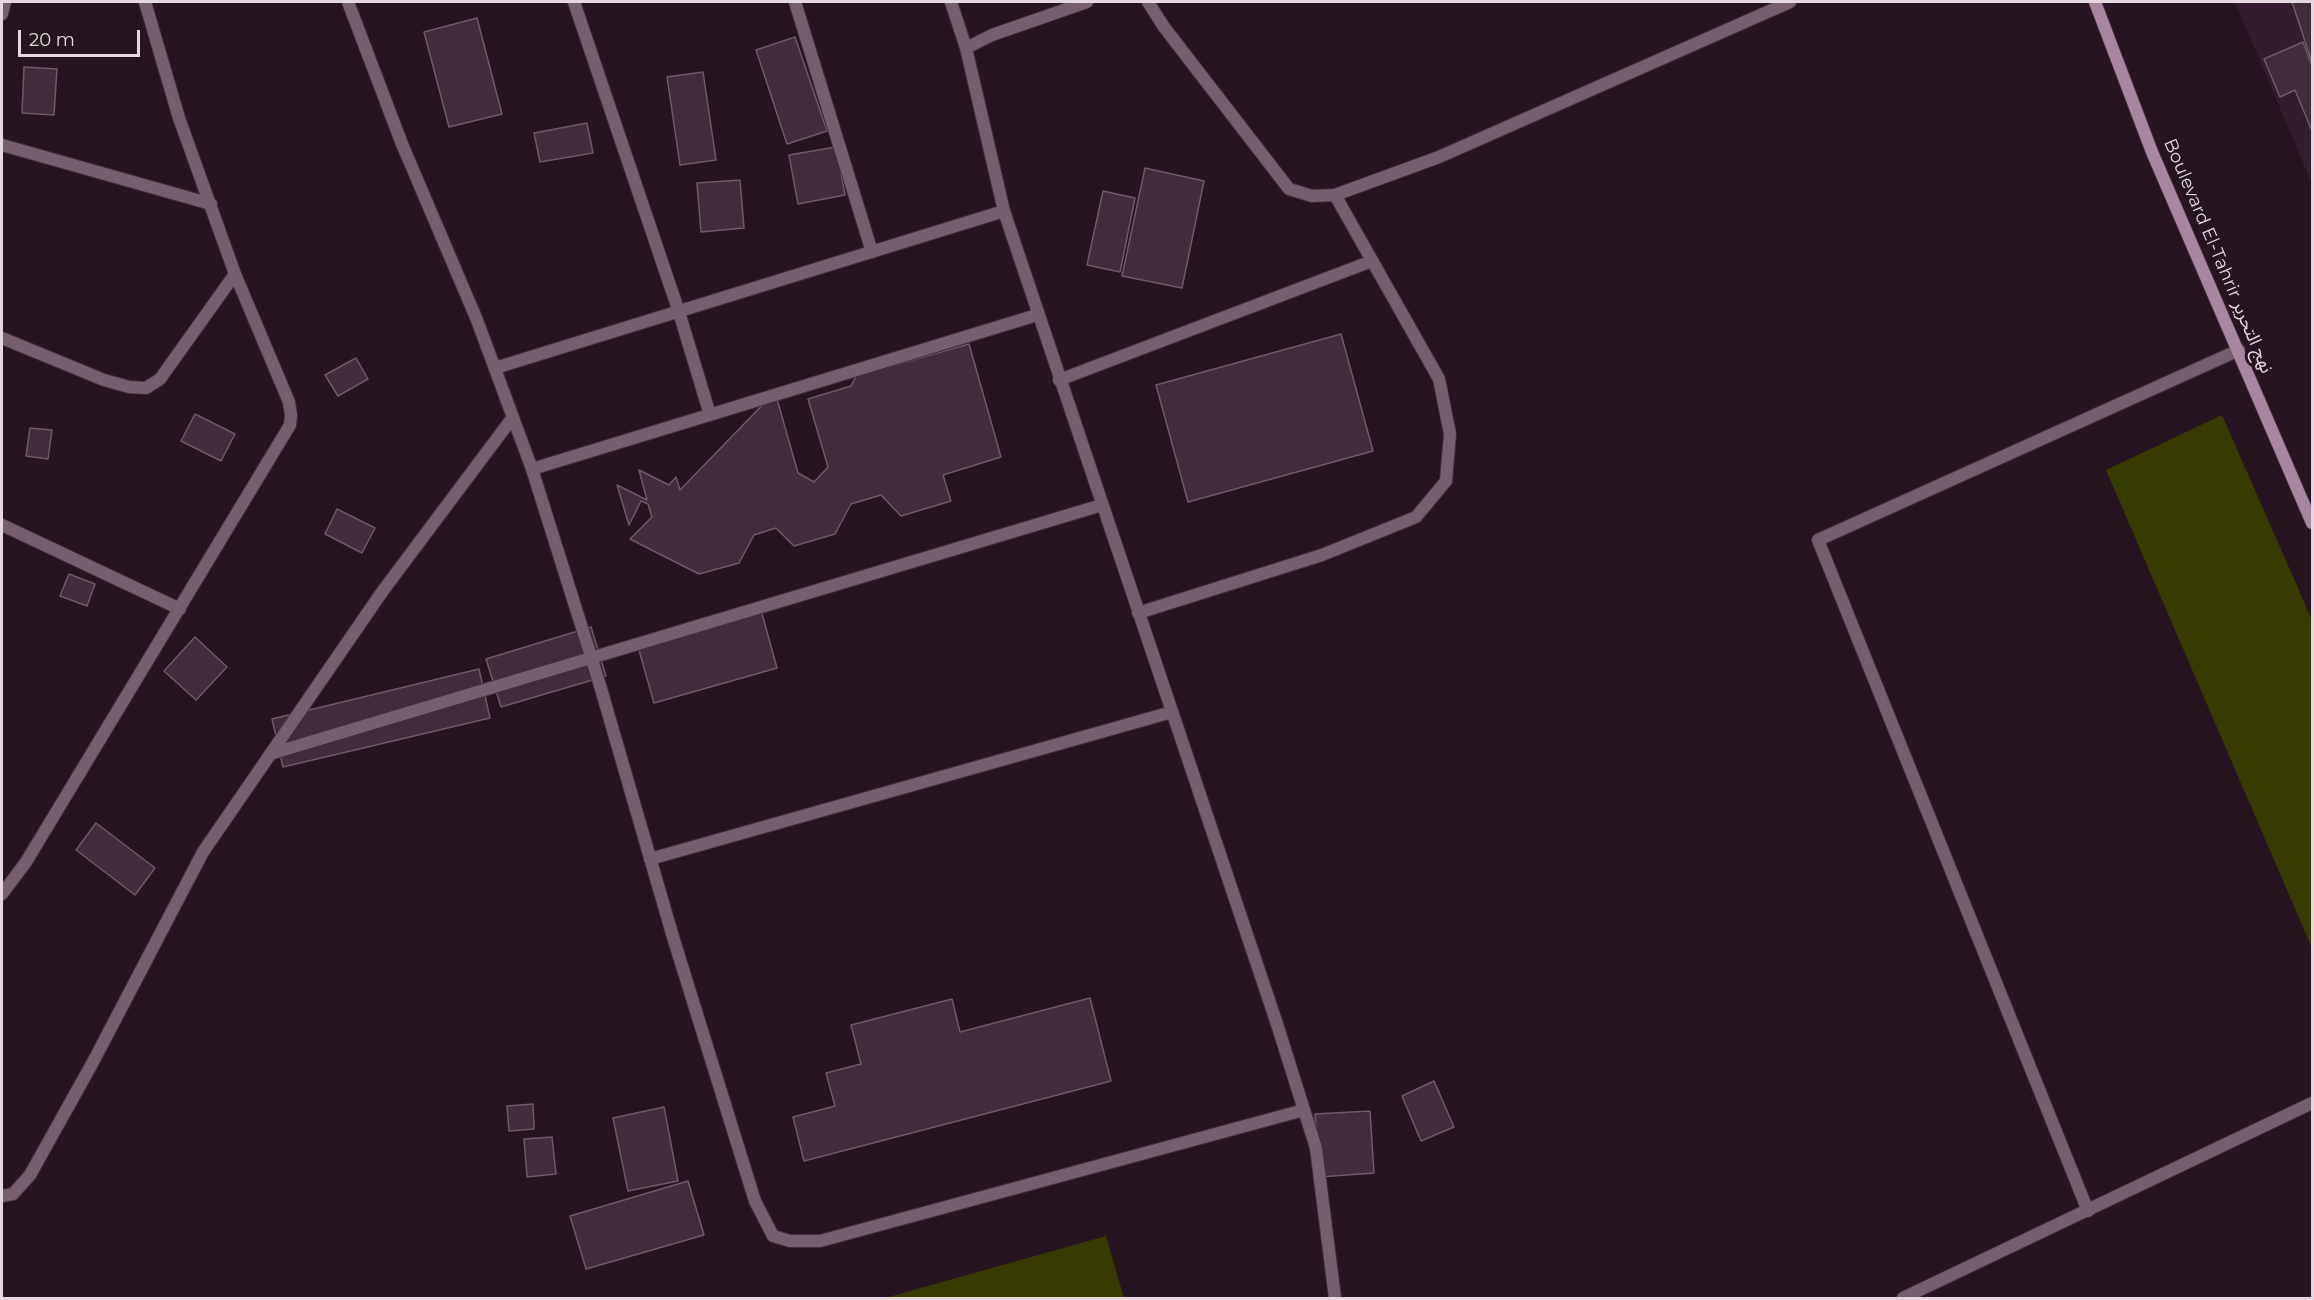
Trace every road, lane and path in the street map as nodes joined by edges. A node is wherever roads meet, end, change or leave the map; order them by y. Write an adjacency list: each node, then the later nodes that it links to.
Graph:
1 (5, 2): 11 (street)
2 (145, 2): 15 (street)
3 (348, 2): 24 (street)
4 (574, 2): 20 (street)
5 (795, 2): 17 (street)
6 (951, 2): 12 (street)
7 (1087, 2): 12 (street)
8 (1148, 2): 14 (street)
9 (1790, 2): 14 (street)
10 (2095, 2): 23 (main road, Boulevard El-Tahrir نهج التحرير)
11 (2, 14)
12 (966, 48): 16 (street)
13 (2, 145): 15 (street)
14 (1335, 195): 18 (street)
15 (211, 204): 19 (street)
16 (1004, 211): 17 (street); 21 (street)
17 (872, 252): 20 (street)
18 (1372, 261): 25 (street); 33 (street)
19 (235, 273): 22 (street); 32 (street)
20 (679, 312): 24 (street); 26 (street)
21 (1037, 315): 25 (street); 26 (street)
22 (2, 338)
23 (2239, 350): 30 (main road, Boulevard El-Tahrir نهج التحرير); 42 (street)
24 (495, 368): 27 (street)
25 (1059, 380): 29 (street)
26 (710, 415): 28 (street)
27 (513, 417): 28 (street); 36 (street)
28 (532, 469): 34 (street)
29 (1102, 505): 33 (street); 34 (street)
30 (2313, 523)
31 (3, 530): 32 (street)
32 (180, 609): 38 (street)
33 (1138, 613): 35 (street)
34 (591, 658): 36 (street); 37 (street)
35 (1172, 712): 37 (street); 40 (street)
36 (270, 754): 41 (street)
37 (650, 859): 40 (street)
38 (2, 894)
39 (2313, 1103): 42 (street)
40 (1304, 1110): 43 (street)
41 (2, 1196)
42 (2088, 1211): 44 (street)
43 (1335, 1299)
44 (1903, 1299)

